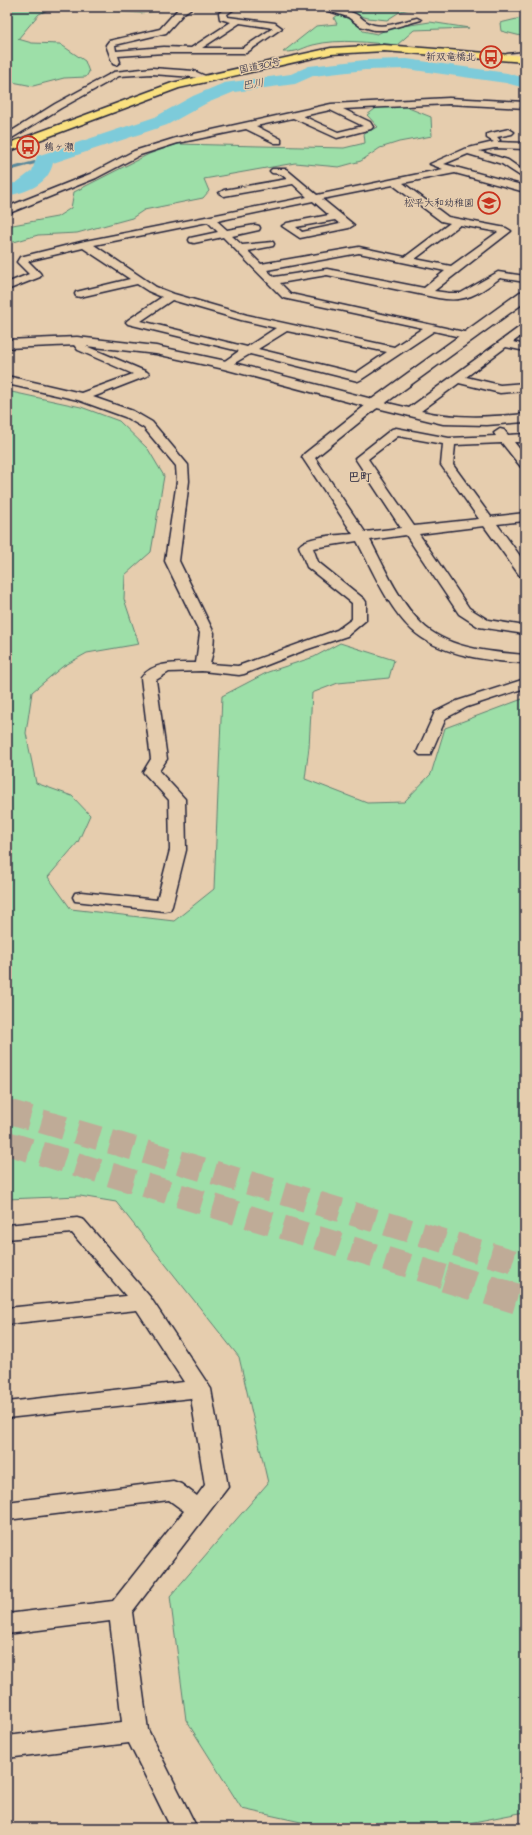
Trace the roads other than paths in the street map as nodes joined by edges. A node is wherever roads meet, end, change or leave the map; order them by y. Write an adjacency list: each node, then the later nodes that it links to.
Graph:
1 (189, 7): 7 (street)
2 (233, 7): 5 (street)
3 (320, 7): 4 (street)
4 (417, 20)
5 (238, 21): 6 (street); 6 (street)
6 (192, 51): 7 (street)
7 (114, 54): 9 (street)
8 (523, 57): 10 (highway, 国道301号)
9 (121, 74): 10 (street); 16 (street)
10 (206, 78): 20 (highway, 国道301号)
11 (525, 105): 12 (street)
12 (330, 107): 13 (street); 13 (street)
13 (294, 115): 14 (street)
14 (246, 125): 17 (street); 30 (street)
15 (509, 132): 18 (street)
16 (7, 138)
17 (278, 141)
18 (501, 145): 19 (street); 21 (street)
19 (525, 146)
20 (7, 148)
21 (467, 151): 22 (street); 24 (street)
22 (454, 170): 26 (street); 27 (street)
23 (274, 171): 25 (street)
24 (525, 176)
25 (295, 181): 28 (street); 29 (street)
26 (396, 183): 29 (street); 33 (street)
27 (525, 189)
28 (224, 193)
29 (316, 198): 31 (street); 32 (street)
30 (7, 211)
31 (337, 217): 31 (street)
32 (210, 219): 35 (street); 37 (street)
33 (459, 221): 40 (street); 42 (street)
34 (255, 228): 35 (street)
35 (224, 234): 36 (street); 39 (street)
36 (194, 240)
37 (85, 244): 43 (street); 48 (street)
38 (269, 244): 39 (street)
39 (240, 249): 41 (street)
40 (407, 260): 41 (street); 42 (street)
41 (258, 268): 47 (street)
42 (453, 270): 49 (street)
43 (127, 272): 45 (street); 46 (street)
44 (525, 279): 49 (street)
45 (139, 280): 50 (street); 51 (street)
46 (88, 281)
47 (272, 281): 49 (street); 54 (street)
48 (7, 287)
49 (425, 292)
50 (80, 294)
51 (170, 296): 53 (street); 61 (street)
52 (524, 296): 56 (street)
53 (285, 327): 61 (street); 62 (street)
54 (432, 327): 56 (street); 62 (street)
55 (525, 328): 59 (street)
56 (468, 336): 68 (street)
57 (77, 341): 58 (street); 63 (street); 67 (street)
58 (7, 344)
59 (506, 344): 60 (street); 64 (street)
60 (525, 348)
61 (250, 350): 62 (street); 63 (street)
62 (396, 351)
63 (226, 365): 68 (street)
64 (459, 379): 66 (street); 69 (street)
65 (7, 380): 67 (street)
66 (525, 387)
67 (82, 397): 83 (street)
68 (375, 404): 69 (street); 79 (street)
69 (411, 413): 71 (street)
70 (525, 418): 71 (street)
71 (489, 421): 73 (street)
72 (525, 438): 73 (street)
73 (504, 439): 74 (street); 75 (street)
74 (448, 442): 77 (street); 78 (street)
75 (525, 464)
76 (525, 517): 77 (street)
77 (487, 521): 78 (street); 80 (street)
78 (412, 531): 79 (street); 81 (street)
79 (361, 537): 82 (street); 83 (street)
80 (525, 573)
81 (525, 630)
82 (525, 659)
83 (202, 667): 86 (street)
84 (525, 682): 85 (street)
85 (425, 752)
86 (81, 897)
87 (7, 1232): 88 (street)
88 (143, 1302): 89 (street); 90 (street)
89 (7, 1316)
90 (200, 1389): 91 (street); 92 (street)
91 (7, 1410)
92 (199, 1510): 93 (street); 94 (street)
93 (7, 1511)
94 (120, 1610): 95 (street); 96 (street)
95 (7, 1624)
96 (136, 1732): 97 (street); 98 (street)
97 (7, 1748)
98 (184, 1828)

